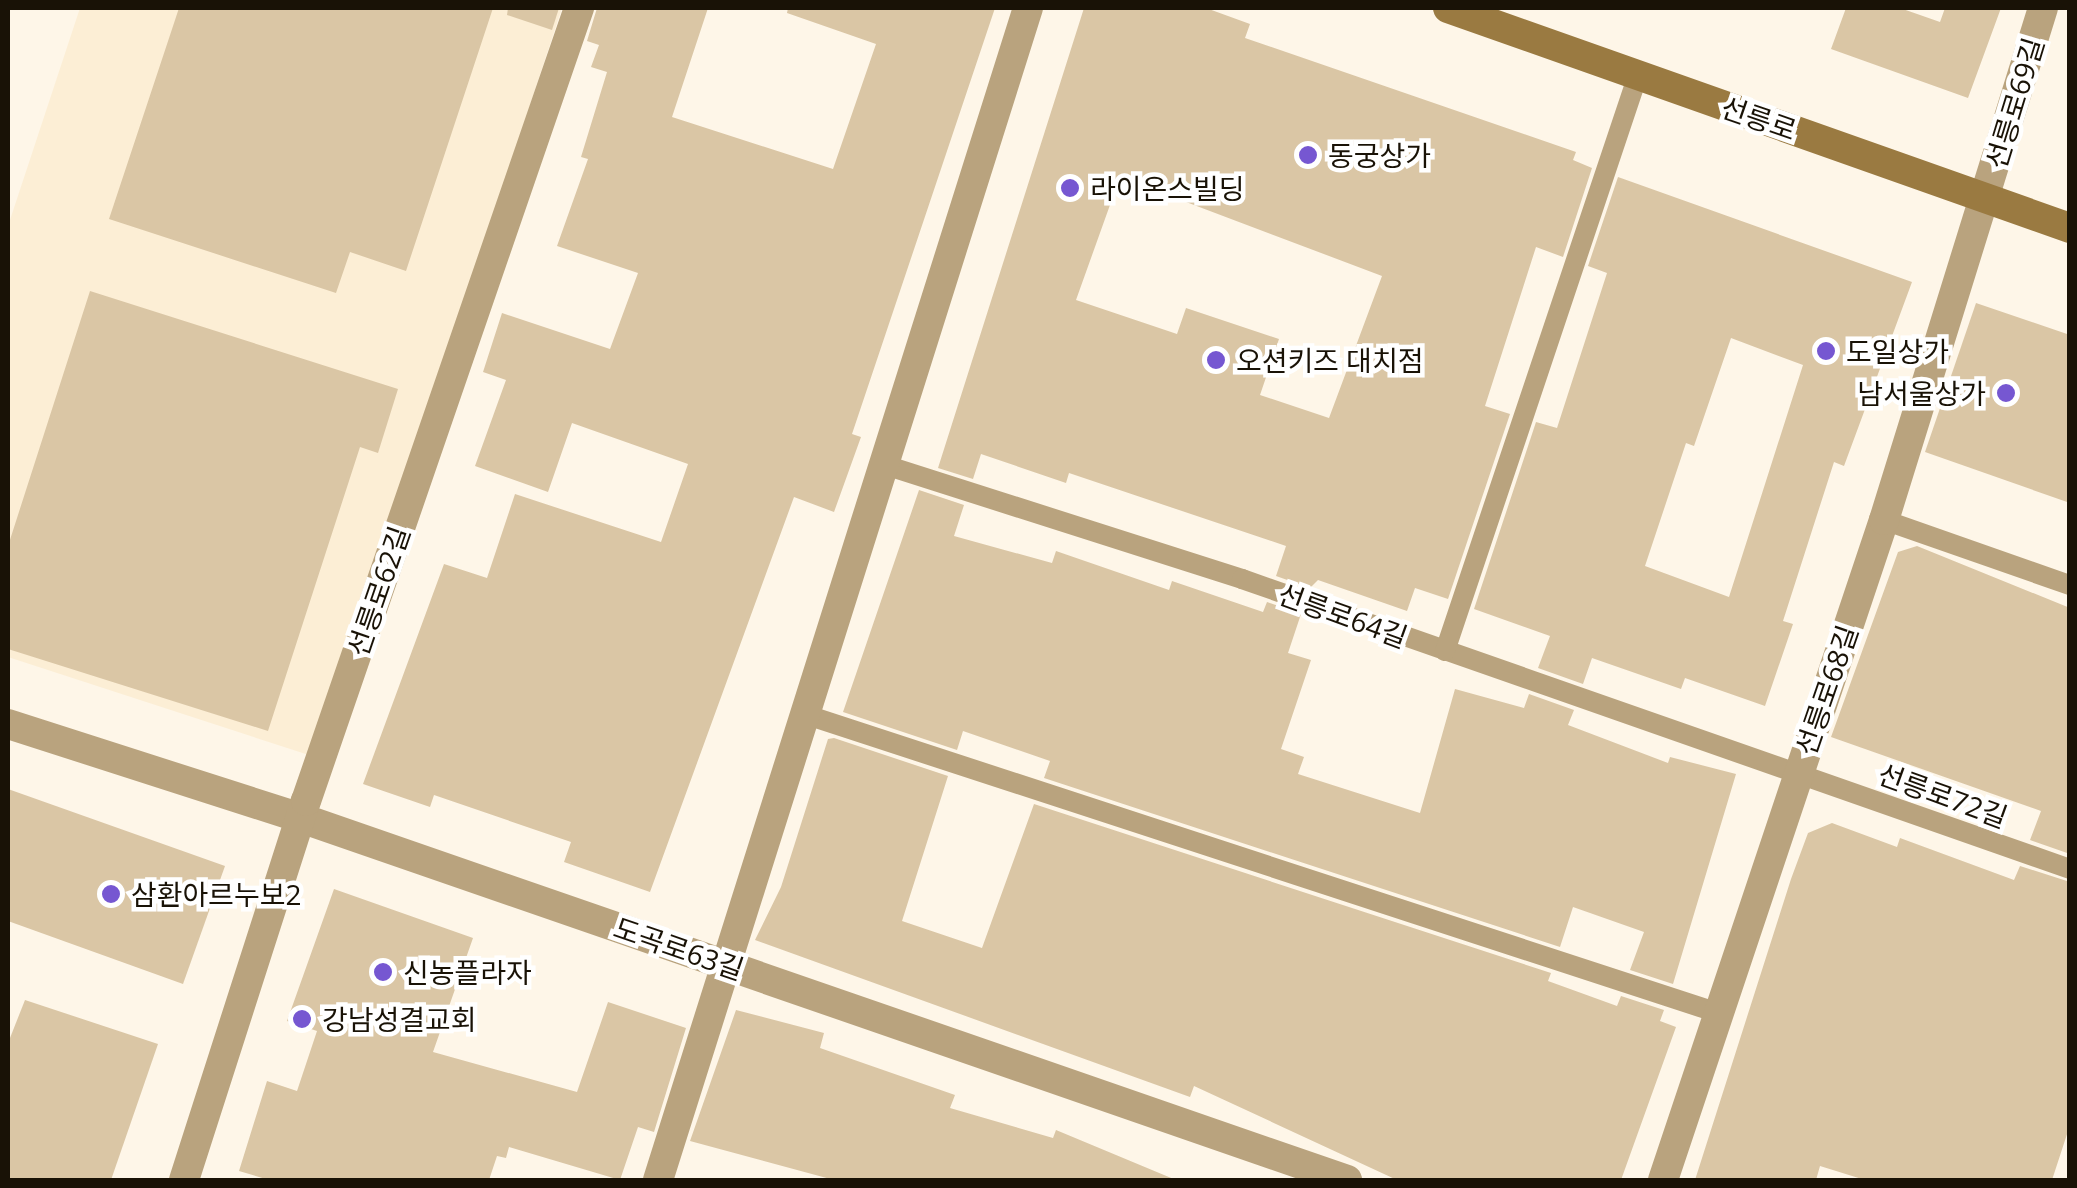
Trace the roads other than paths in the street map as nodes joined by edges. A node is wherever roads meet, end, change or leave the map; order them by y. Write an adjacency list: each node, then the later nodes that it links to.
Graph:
1 (579, 8): 15 (street, 선릉로62길)
2 (1028, 8): 8 (street)
3 (1448, 8): 5 (main road, 선릉로)
4 (2043, 8): 6 (street, 선릉로69길)
5 (1638, 76): 6 (main road, 선릉로); 11 (lane)
6 (1985, 198): 7 (main road, 선릉로); 9 (street, 선릉로68길)
7 (2070, 228)
8 (886, 464): 11 (lane, 선릉로64길); 12 (street)
9 (1884, 520): 10 (lane); 14 (street, 선릉로68길)
10 (2070, 586)
11 (1445, 651): 14 (lane, 선릉로64길)
12 (807, 716): 17 (street); 18 (lane)
13 (8, 724): 15 (street, 도곡로63길)
14 (1798, 773): 16 (lane, 선릉로72길); 18 (street, 선릉로68길)
15 (301, 818): 17 (street, 도곡로63길); 19 (street, 선릉로62길)
16 (2070, 870)
17 (724, 964): 20 (street); 21 (street, 도곡로63길)
18 (1718, 1013): 22 (street, 선릉로68길)
19 (188, 1180)
20 (658, 1180)
21 (1346, 1180)
22 (1662, 1180)

